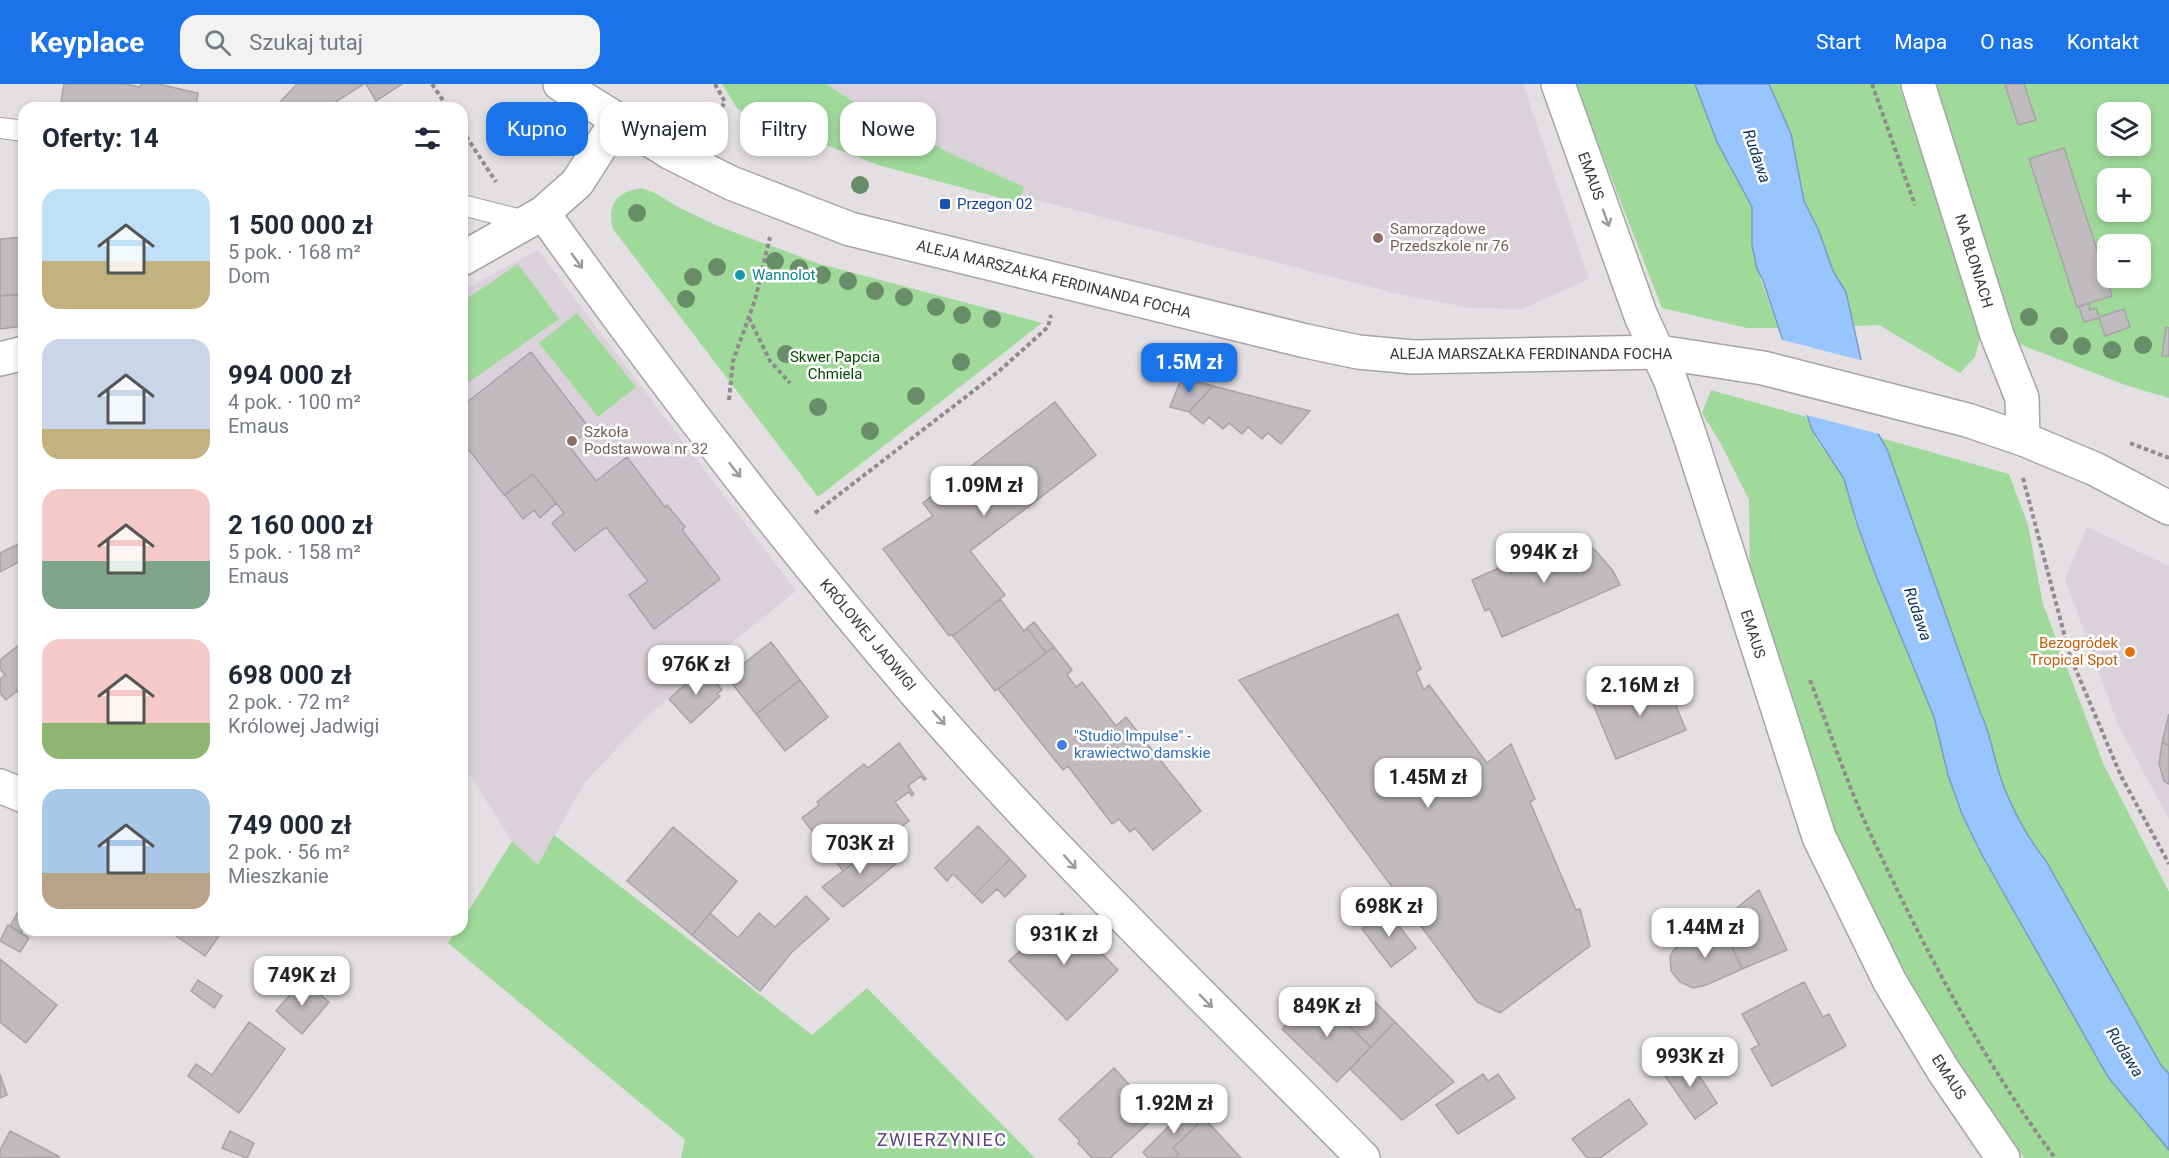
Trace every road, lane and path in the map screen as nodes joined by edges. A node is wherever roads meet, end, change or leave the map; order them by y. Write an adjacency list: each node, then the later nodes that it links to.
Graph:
1 (432, 84): 7 (path)
2 (560, 84): 9 (street)
3 (715, 84): 8 (path)
4 (1558, 84): 23 (street, EMAUS, one-way to 23)
5 (1872, 84): 17 (path)
6 (1918, 84): 28 (street, NA BŁONIACH)
7 (444, 102)
8 (725, 102)
9 (600, 110)
10 (0, 128): 11 (lane)
11 (18, 130)
12 (468, 139): 15 (path)
13 (600, 148): 18 (street)
14 (677, 156): 23 (street, ALEJA MARSZAŁKA FERDINANDA FOCHA)
15 (497, 183)
16 (468, 206): 18 (lane)
17 (1917, 210)
18 (536, 217): 20 (street); 35 (street, KRÓLOWEJ JADWIGI, one-way to 35)
19 (770, 237): 22 (path)
20 (468, 256)
21 (1052, 315): 30 (path)
22 (749, 317): 26 (path); 27 (path)
23 (1659, 352): 28 (street, ALEJA MARSZAŁKA FERDINANDA FOCHA); 36 (street, EMAUS)
24 (18, 354): 25 (street)
25 (0, 359)
26 (790, 383)
27 (729, 400)
28 (2023, 439): 29 (street, ALEJA MARSZAŁKA FERDINANDA FOCHA); 34 (path)
29 (2169, 508)
30 (813, 514)
31 (1809, 678): 37 (path)
32 (0, 786): 33 (street)
33 (18, 794)
34 (2169, 864)
35 (1363, 1158)
36 (2003, 1158)
37 (2055, 1158)

